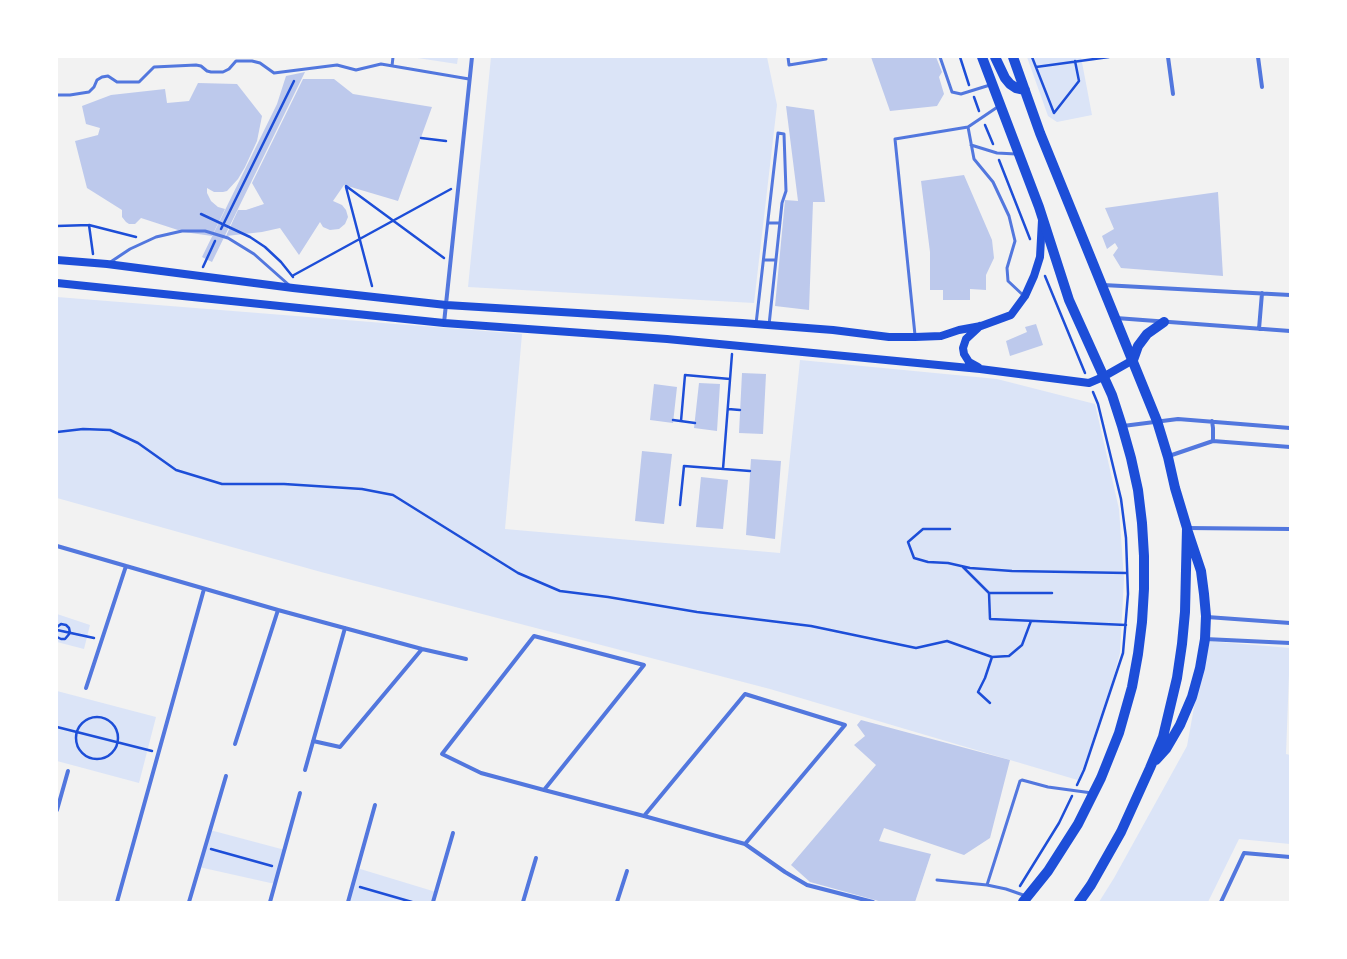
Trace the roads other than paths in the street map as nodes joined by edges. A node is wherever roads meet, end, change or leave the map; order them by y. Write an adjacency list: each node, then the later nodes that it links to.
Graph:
1 (393, 57): 11 (lane)
2 (472, 57): 12 (street)
3 (788, 57): 10 (lane)
4 (940, 57): 13 (lane)
5 (982, 57): 13 (main road)
6 (995, 57): 15 (main road)
7 (1013, 57): 15 (main road)
8 (1168, 57): 16 (street)
9 (1258, 57): 14 (street)
10 (826, 59)
11 (392, 66): 12 (lane); 17 (lane)
12 (469, 79): 35 (street)
13 (994, 84): 18 (main road)
14 (1262, 87)
15 (1024, 90): 30 (main road)
16 (1173, 94)
17 (57, 95)
18 (1000, 105): 19 (lane); 21 (main road)
19 (968, 127): 20 (lane); 44 (lane)
20 (971, 144): 21 (lane); 34 (lane)
21 (1018, 154): 22 (main road)
22 (1042, 217): 34 (main road); 47 (main road)
23 (768, 222): 24 (lane); 24 (lane); 26 (lane)
24 (780, 223): 27 (lane)
25 (57, 260): 28 (main road)
26 (764, 260): 27 (lane); 39 (lane)
27 (776, 260): 40 (lane)
28 (107, 264): 31 (main road); 31 (lane)
29 (57, 283): 38 (main road)
30 (1103, 285): 32 (street); 36 (main road)
31 (293, 288): 35 (main road)
32 (1262, 293): 33 (street); 42 (street)
33 (1290, 295)
34 (1024, 296): 41 (main road)
35 (446, 305): 38 (street); 39 (main road)
36 (1116, 318): 37 (street); 45 (main road)
37 (1164, 322): 42 (street); 45 (main road)
38 (444, 323): 46 (main road)
39 (756, 324): 40 (main road)
40 (769, 325): 44 (main road)
41 (981, 326): 44 (main road); 46 (main road)
42 (1258, 329): 43 (street)
43 (1290, 331)
44 (916, 337)
45 (1133, 360): 47 (main road); 48 (main road)
46 (980, 369): 47 (main road)
47 (1103, 377): 50 (main road)
48 (1157, 421): 49 (street); 50 (street); 54 (main road)
49 (1212, 421): 51 (street); 52 (street)
50 (1122, 426): 77 (main road)
51 (1290, 428)
52 (1213, 441): 53 (street); 54 (street)
53 (1290, 446)
54 (1168, 457): 55 (main road)
55 (1187, 528): 56 (street); 61 (main road); 71 (main road)
56 (1290, 529)
57 (57, 546): 58 (street)
58 (126, 566): 59 (street); 68 (street)
59 (204, 589): 60 (street); 89 (street)
60 (278, 610): 63 (street); 70 (street)
61 (1206, 616): 62 (street); 64 (main road)
62 (1290, 623)
63 (345, 628): 66 (street); 69 (street)
64 (1205, 639): 65 (street); 71 (main road)
65 (1290, 643)
66 (422, 649): 67 (street); 69 (street)
67 (466, 659)
68 (86, 688)
69 (313, 741): 72 (street)
70 (235, 744)
71 (1150, 768): 97 (main road)
72 (305, 770)
73 (68, 771): 79 (street)
74 (226, 776): 90 (street)
75 (544, 790): 75 (street); 80 (street)
76 (300, 793): 91 (street)
77 (1094, 793): 87 (lane); 88 (main road)
78 (374, 805): 92 (street)
79 (57, 810)
80 (644, 816): 82 (street); 82 (street)
81 (453, 833): 93 (street)
82 (745, 844): 96 (street)
83 (536, 858): 94 (street)
84 (1290, 858): 98 (street)
85 (627, 871): 95 (street)
86 (937, 880): 87 (lane)
87 (987, 885): 88 (lane)
88 (1025, 899)
89 (117, 902)
90 (189, 902)
91 (270, 902)
92 (348, 902)
93 (433, 902)
94 (524, 902)
95 (618, 902)
96 (872, 902)
97 (1079, 902)
98 (1221, 902)

